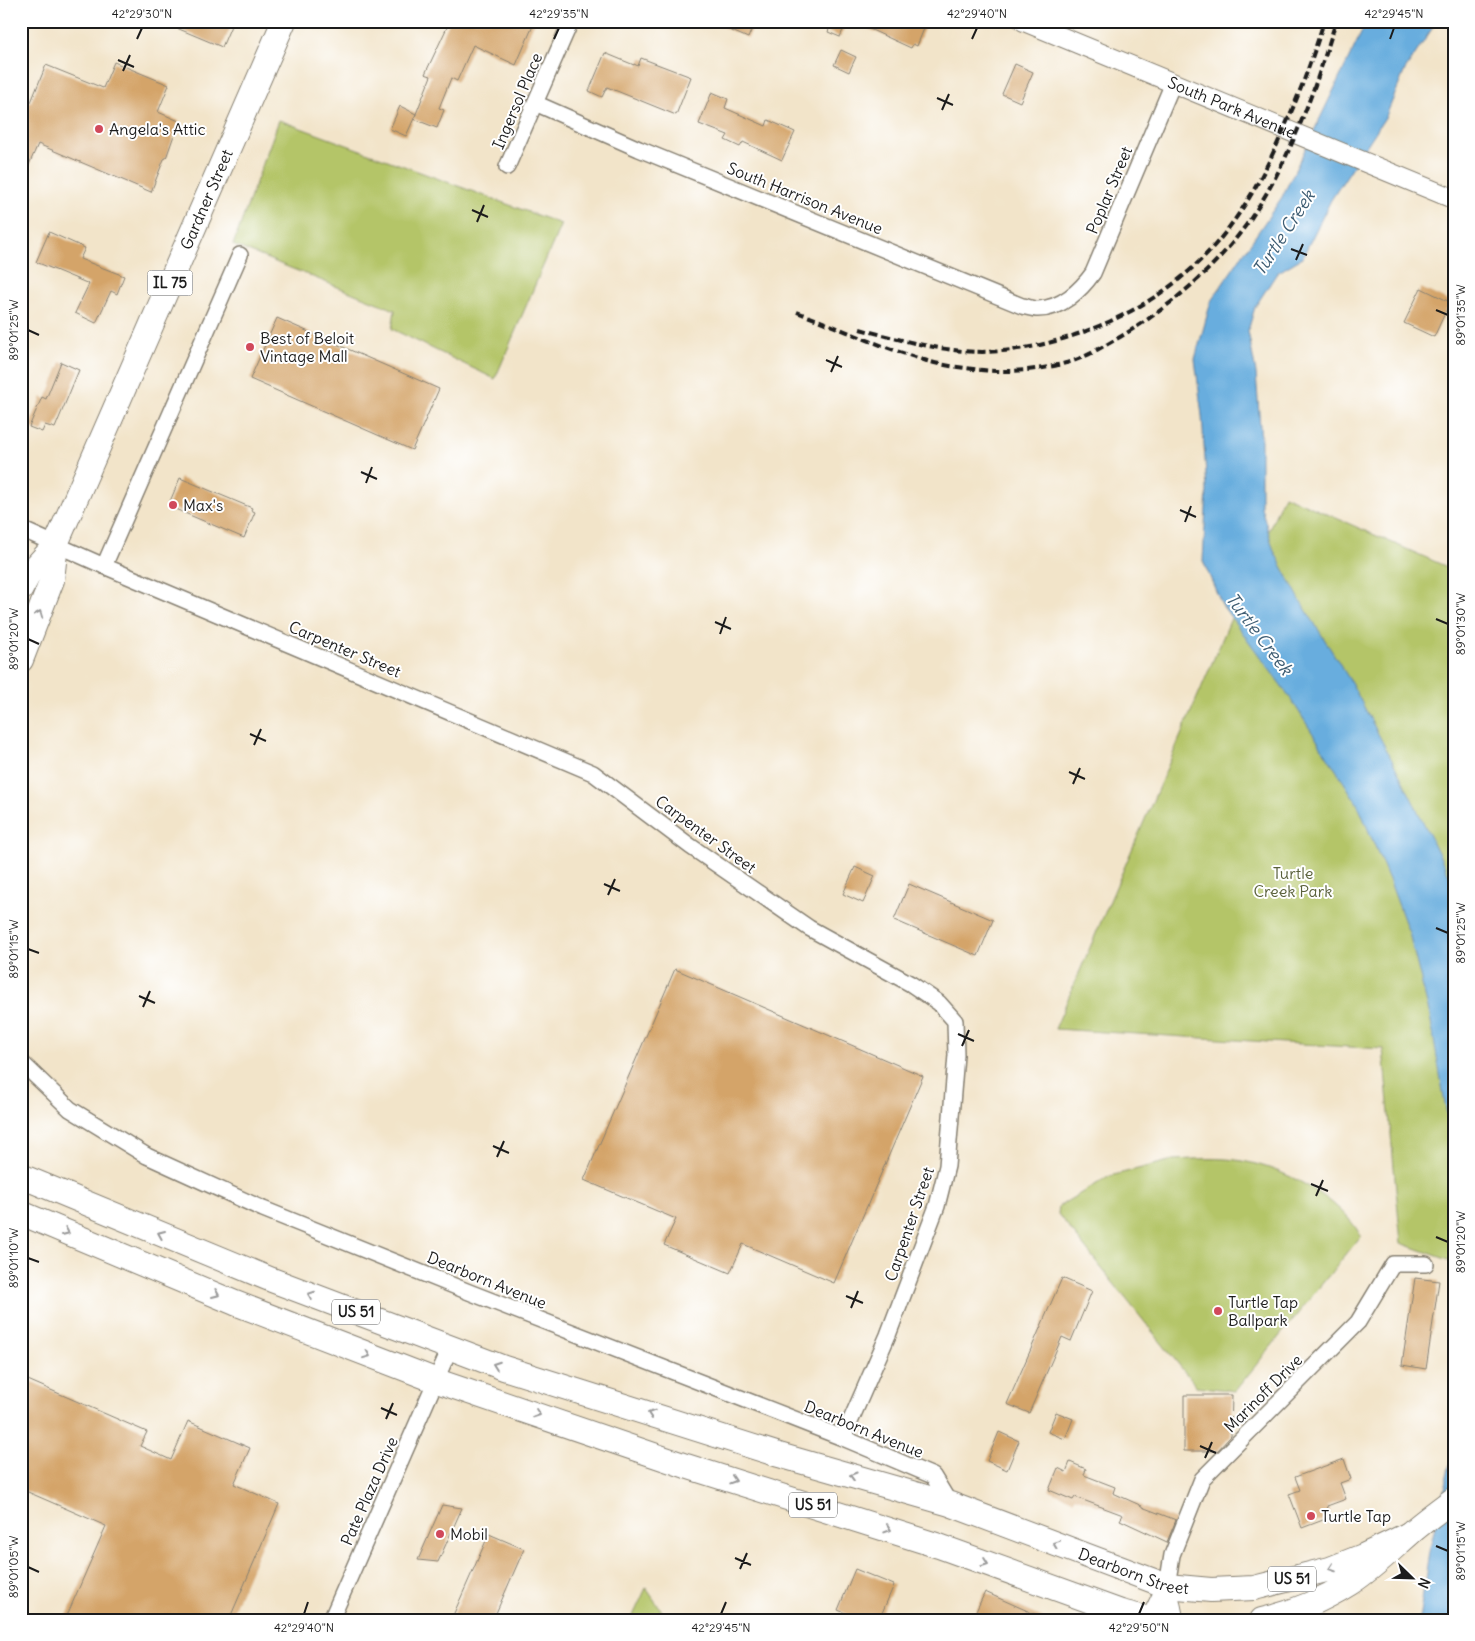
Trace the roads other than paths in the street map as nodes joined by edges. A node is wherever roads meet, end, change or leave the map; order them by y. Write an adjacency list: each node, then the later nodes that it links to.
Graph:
1 (284, 21): 11 (main road, Gardner Street / IL 75)
2 (571, 21): 5 (street, Ingersol Place)
3 (1023, 21): 4 (street, South Park Avenue)
4 (1173, 83): 7 (street, South Park Avenue); 9 (street, Poplar Street)
5 (535, 103): 6 (street, Ingersol Place); 9 (street, South Harrison Avenue)
6 (507, 167)
7 (1448, 197)
8 (240, 255): 12 (street)
9 (1064, 301)
10 (21, 529): 11 (street, Carpenter Street)
11 (56, 544): 12 (street, Carpenter Street); 13 (main road, Gardner Street / IL 75); 14 (main road, Gardner Street / IL 75, one-way to 11)
12 (104, 566): 21 (street, Carpenter Street)
13 (21, 589)
14 (21, 660)
15 (21, 1062): 21 (street, Dearborn Avenue)
16 (21, 1176): 19 (main road, US 51, one-way to 16)
17 (21, 1213): 20 (main road, US 51, one-way to 20)
18 (1426, 1264): 25 (street, Marinoff Drive)
19 (450, 1348): 20 (street, Pate Plaza Drive); 23 (main road, Dearborn Street / US 51, one-way to 19)
20 (437, 1381): 26 (street, Pate Plaza Drive); 27 (main road, US 51, one-way to 27)
21 (843, 1438): 23 (street, Dearborn Avenue)
22 (1454, 1498): 24 (main road, US 51)
23 (950, 1504): 25 (main road, Dearborn Street / US 51, one-way to 23)
24 (1409, 1534): 25 (main road, Dearborn Street / US 51, one-way to 25); 29 (main road, US 51)
25 (1167, 1586): 27 (street); 28 (street)
26 (331, 1620)
27 (1151, 1620)
28 (1174, 1620)
29 (1262, 1620)

